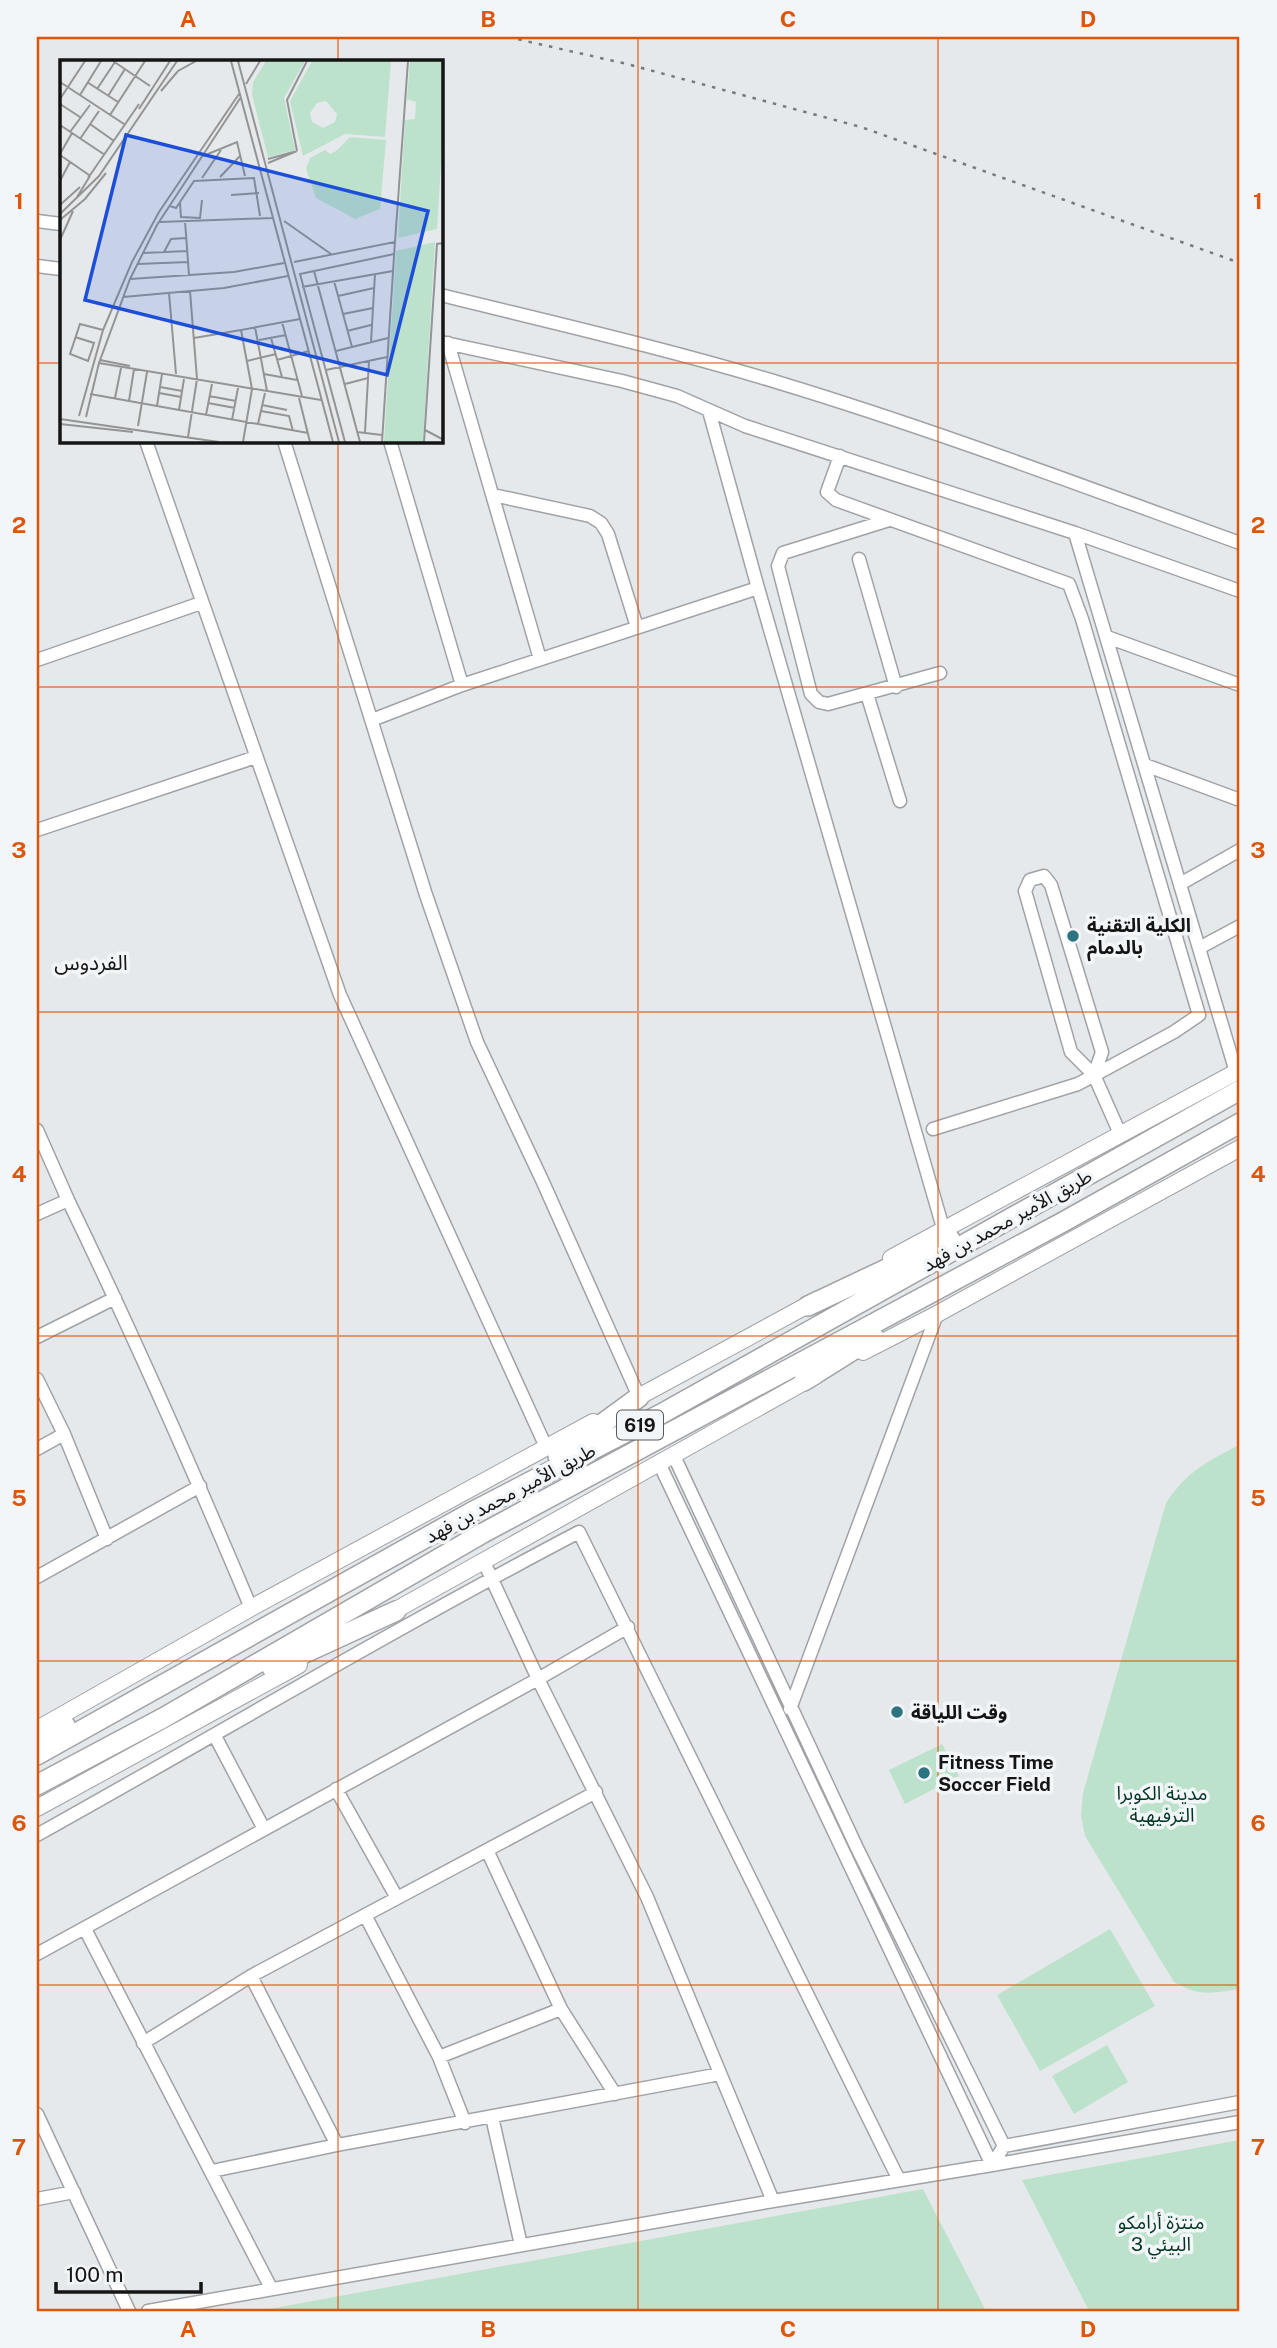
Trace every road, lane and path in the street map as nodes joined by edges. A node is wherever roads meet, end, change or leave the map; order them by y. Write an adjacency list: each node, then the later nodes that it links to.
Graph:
1 (37, 220): 2 (street)
2 (60, 224)
3 (37, 266): 4 (street)
4 (60, 269)
5 (443, 296): 15 (street)
6 (445, 342): 7 (street); 12 (street)
7 (709, 411): 11 (street); 17 (street)
8 (147, 443): 19 (street)
9 (285, 443): 29 (street)
10 (391, 443): 25 (street)
11 (840, 456): 13 (street); 14 (street)
12 (493, 495): 20 (street); 22 (street)
13 (889, 520): 28 (street); 39 (street)
14 (1075, 533): 18 (street); 21 (street)
15 (1240, 543)
16 (859, 559): 27 (street)
17 (758, 588): 20 (street); 50 (street)
18 (1240, 592)
19 (201, 603): 23 (street); 30 (street)
20 (637, 627): 22 (street)
21 (1107, 636): 26 (street); 31 (street)
22 (540, 659): 25 (street)
23 (37, 660)
24 (940, 673): 27 (street)
25 (462, 685): 29 (street)
26 (1240, 685)
27 (896, 687): 28 (street)
28 (867, 694): 33 (street)
29 (372, 720): 57 (street)
30 (256, 757): 34 (street); 59 (street)
31 (1145, 765): 32 (street); 36 (street)
32 (1240, 800)
33 (900, 801)
34 (37, 830)
35 (1240, 850): 36 (street)
36 (1180, 884): 38 (street)
37 (1240, 926): 38 (street)
38 (1199, 948): 40 (street)
39 (1094, 1075): 39 (street); 42 (street); 44 (street)
40 (1239, 1077): 44 (main road); 46 (highway, طريق الأمير محمد بن فهد / 619)
41 (1240, 1123): 49 (highway, طريق الأمير محمد بن فهد / 619)
42 (933, 1129)
43 (37, 1130): 47 (street)
44 (1121, 1136): 50 (main road)
45 (1240, 1147): 53 (main road)
46 (1103, 1167): 52 (highway); 63 (highway, طريق الأمير محمد بن فهد / 619)
47 (68, 1200): 48 (street); 51 (street)
48 (37, 1214)
49 (1063, 1222): 56 (highway); 74 (highway, طريق الأمير محمد بن فهد / 619)
50 (943, 1228): 52 (main road)
51 (115, 1298): 54 (street); 62 (street)
52 (807, 1306): 57 (main road)
53 (937, 1314): 56 (main road); 73 (street)
54 (37, 1338)
55 (37, 1379): 58 (street)
56 (804, 1381): 61 (main road)
57 (639, 1397): 59 (main road); 63 (highway)
58 (64, 1434): 60 (street); 64 (street)
59 (546, 1447): 68 (main road)
60 (37, 1449)
61 (667, 1460): 65 (main road); 73 (street); 75 (street)
62 (200, 1486): 64 (street); 68 (street)
63 (470, 1513): 71 (highway, طريق الأمير محمد بن فهد / 619)
64 (107, 1539): 66 (street)
65 (484, 1562): 67 (street); 69 (main road)
66 (37, 1577)
67 (492, 1578): 70 (street); 72 (street); 77 (street)
68 (251, 1608): 76 (main road)
69 (396, 1611): 74 (highway); 83 (main road)
70 (628, 1627): 72 (street); 108 (street)
71 (249, 1636): 78 (highway); 79 (highway, طريق الأمير محمد بن فهد / 619)
72 (538, 1679): 81 (street); 82 (street)
73 (792, 1707): 75 (street); 105 (street)
74 (163, 1717): 80 (highway, طريق الأمير محمد بن فهد / 619)
75 (782, 1721): 106 (street)
76 (37, 1729)
77 (215, 1736): 84 (street); 85 (street)
78 (37, 1738)
79 (37, 1755)
80 (37, 1785)
81 (336, 1789): 84 (street); 87 (street)
82 (596, 1792): 86 (street); 95 (street)
83 (37, 1808)
84 (264, 1829): 89 (street)
85 (37, 1835)
86 (487, 1850): 87 (street); 92 (street)
87 (397, 1898): 88 (street)
88 (365, 1916): 91 (street); 94 (street)
89 (85, 1929): 90 (street); 93 (street)
90 (37, 1954)
91 (251, 1976): 93 (street); 104 (street)
92 (561, 2009): 94 (street); 96 (street)
93 (143, 2043): 107 (street)
94 (439, 2057): 101 (street)
95 (720, 2074): 96 (street); 111 (street)
96 (615, 2094): 99 (street)
97 (1240, 2102): 102 (street)
98 (37, 2114): 109 (street)
99 (492, 2117): 101 (street); 112 (street)
100 (1240, 2122): 103 (street)
101 (465, 2123): 104 (street)
102 (1129, 2123): 103 (street); 105 (street)
103 (1132, 2141): 106 (street)
104 (337, 2145): 107 (street)
105 (1004, 2146): 106 (street)
106 (992, 2165): 108 (street)
107 (212, 2171): 113 (street)
108 (899, 2180): 111 (street)
109 (74, 2192): 110 (street); 114 (street)
110 (37, 2199)
111 (773, 2201): 112 (street)
112 (521, 2245): 113 (street)
113 (271, 2288): 115 (street)
114 (129, 2311)
115 (148, 2311)

